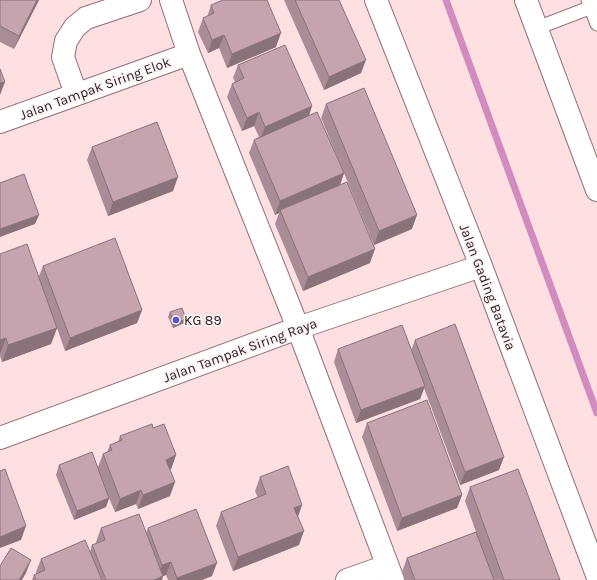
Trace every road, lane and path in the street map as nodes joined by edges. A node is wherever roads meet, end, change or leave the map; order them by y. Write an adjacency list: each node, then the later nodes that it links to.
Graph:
1 (140, 0): 9 (street)
2 (171, 0): 8 (street)
3 (376, 0): 12 (street, Jalan Gading Batavia)
4 (526, 0): 7 (street)
5 (592, 4): 6 (lane); 7 (lane)
6 (597, 24)
7 (537, 28): 11 (street)
8 (190, 54): 9 (street, Jalan Tampak Siring Elok); 13 (street)
9 (76, 94): 10 (street, Jalan Tampak Siring Elok)
10 (0, 122)
11 (597, 190)
12 (481, 266): 13 (street, Jalan Tampak Siring Raya); 16 (street, Jalan Gading Batavia)
13 (298, 328): 14 (street, Jalan Tampak Siring Raya); 15 (street)
14 (0, 438)
15 (390, 573): 17 (street)
16 (597, 575)
17 (347, 580)

